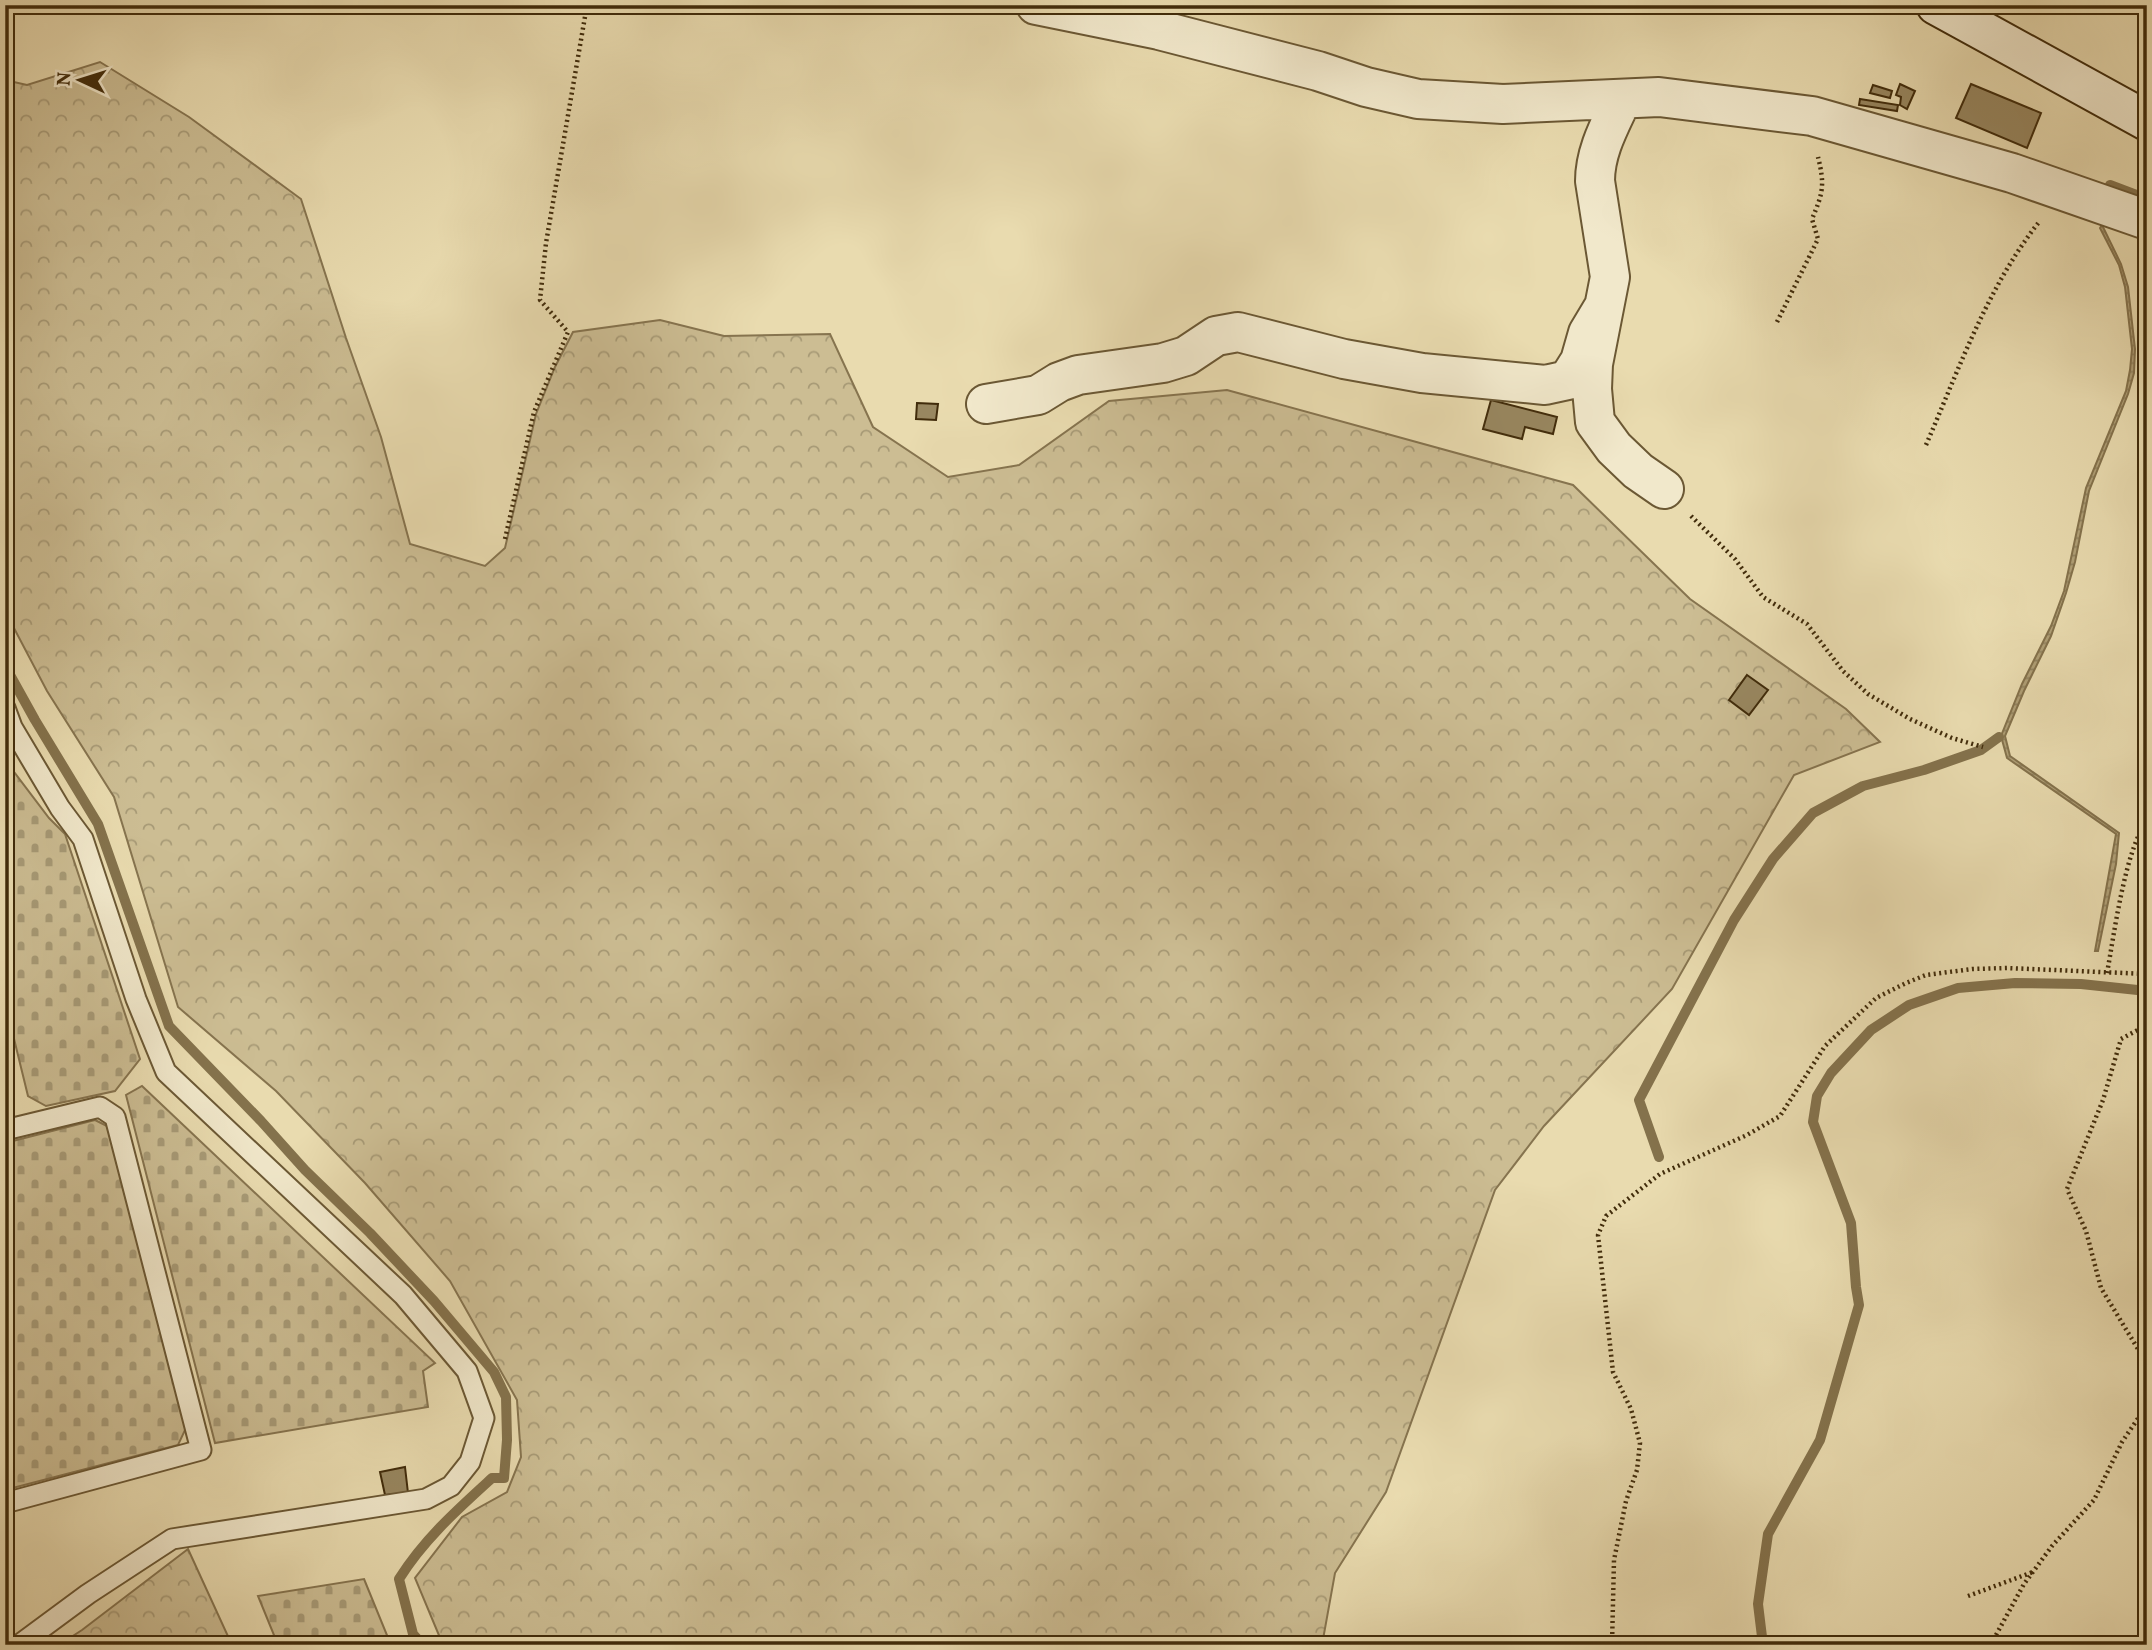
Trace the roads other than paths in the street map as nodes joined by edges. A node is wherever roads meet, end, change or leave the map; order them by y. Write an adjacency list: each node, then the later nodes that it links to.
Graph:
1 (1036, 5): 3 (street)
2 (1936, 5): 4 (street)
3 (1622, 99): 5 (street); 6 (street)
4 (2147, 121)
5 (2147, 220)
6 (1603, 308): 7 (street); 8 (street)
7 (986, 404)
8 (1664, 489)
9 (5, 708): 12 (lane)
10 (5, 1130): 11 (lane)
11 (5, 1503)
12 (19, 1645)

